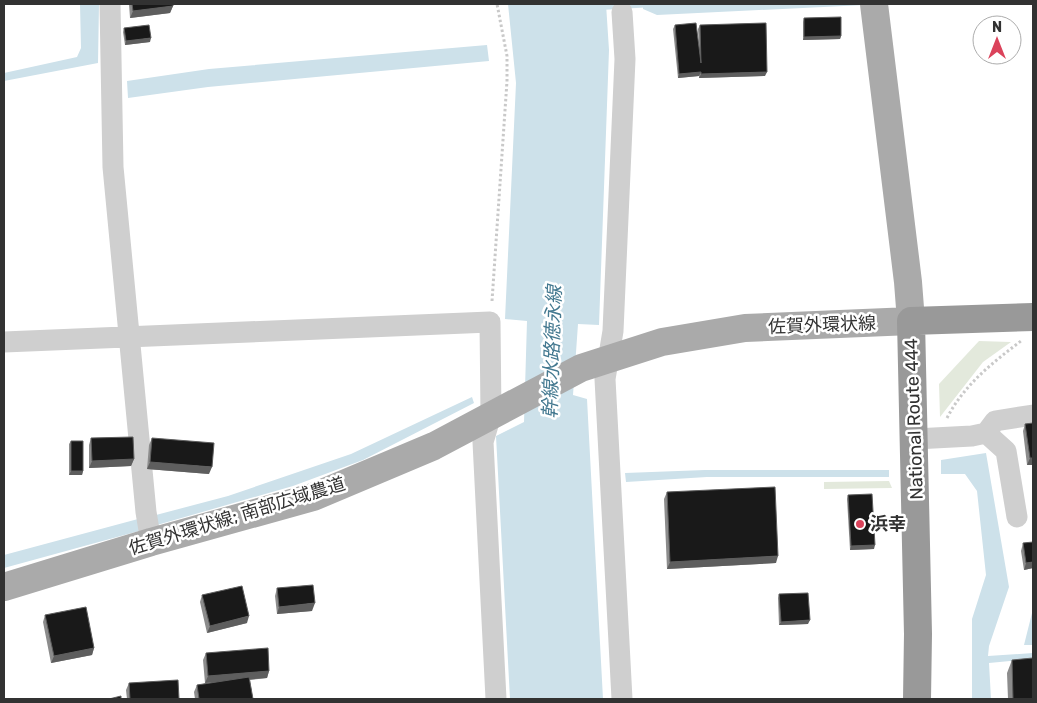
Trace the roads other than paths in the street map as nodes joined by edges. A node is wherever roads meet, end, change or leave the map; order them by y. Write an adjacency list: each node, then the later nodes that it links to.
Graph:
1 (110, 4): 6 (street)
2 (875, 8): 4 (main road)
3 (622, 12): 8 (street)
4 (911, 321): 5 (highway, National Route 444); 8 (main road, 佐賀外環状線); 13 (highway, National Route 444)
5 (1028, 328)
6 (129, 336): 7 (street); 10 (street); 15 (street)
7 (4, 342)
8 (607, 358): 9 (main road, 佐賀外環状線); 18 (street)
9 (517, 401): 10 (main road, 佐賀外環状線; 南部広域農道)
10 (491, 415): 15 (main road, 佐賀外環状線; 南部広域農道); 17 (street)
11 (1033, 415): 12 (street)
12 (986, 433): 13 (street); 14 (street)
13 (925, 438): 19 (highway, National Route 444)
14 (1017, 517)
15 (151, 542): 16 (main road, 佐賀外環状線; 南部広域農道)
16 (4, 587)
17 (496, 699)
18 (622, 699)
19 (917, 699)

